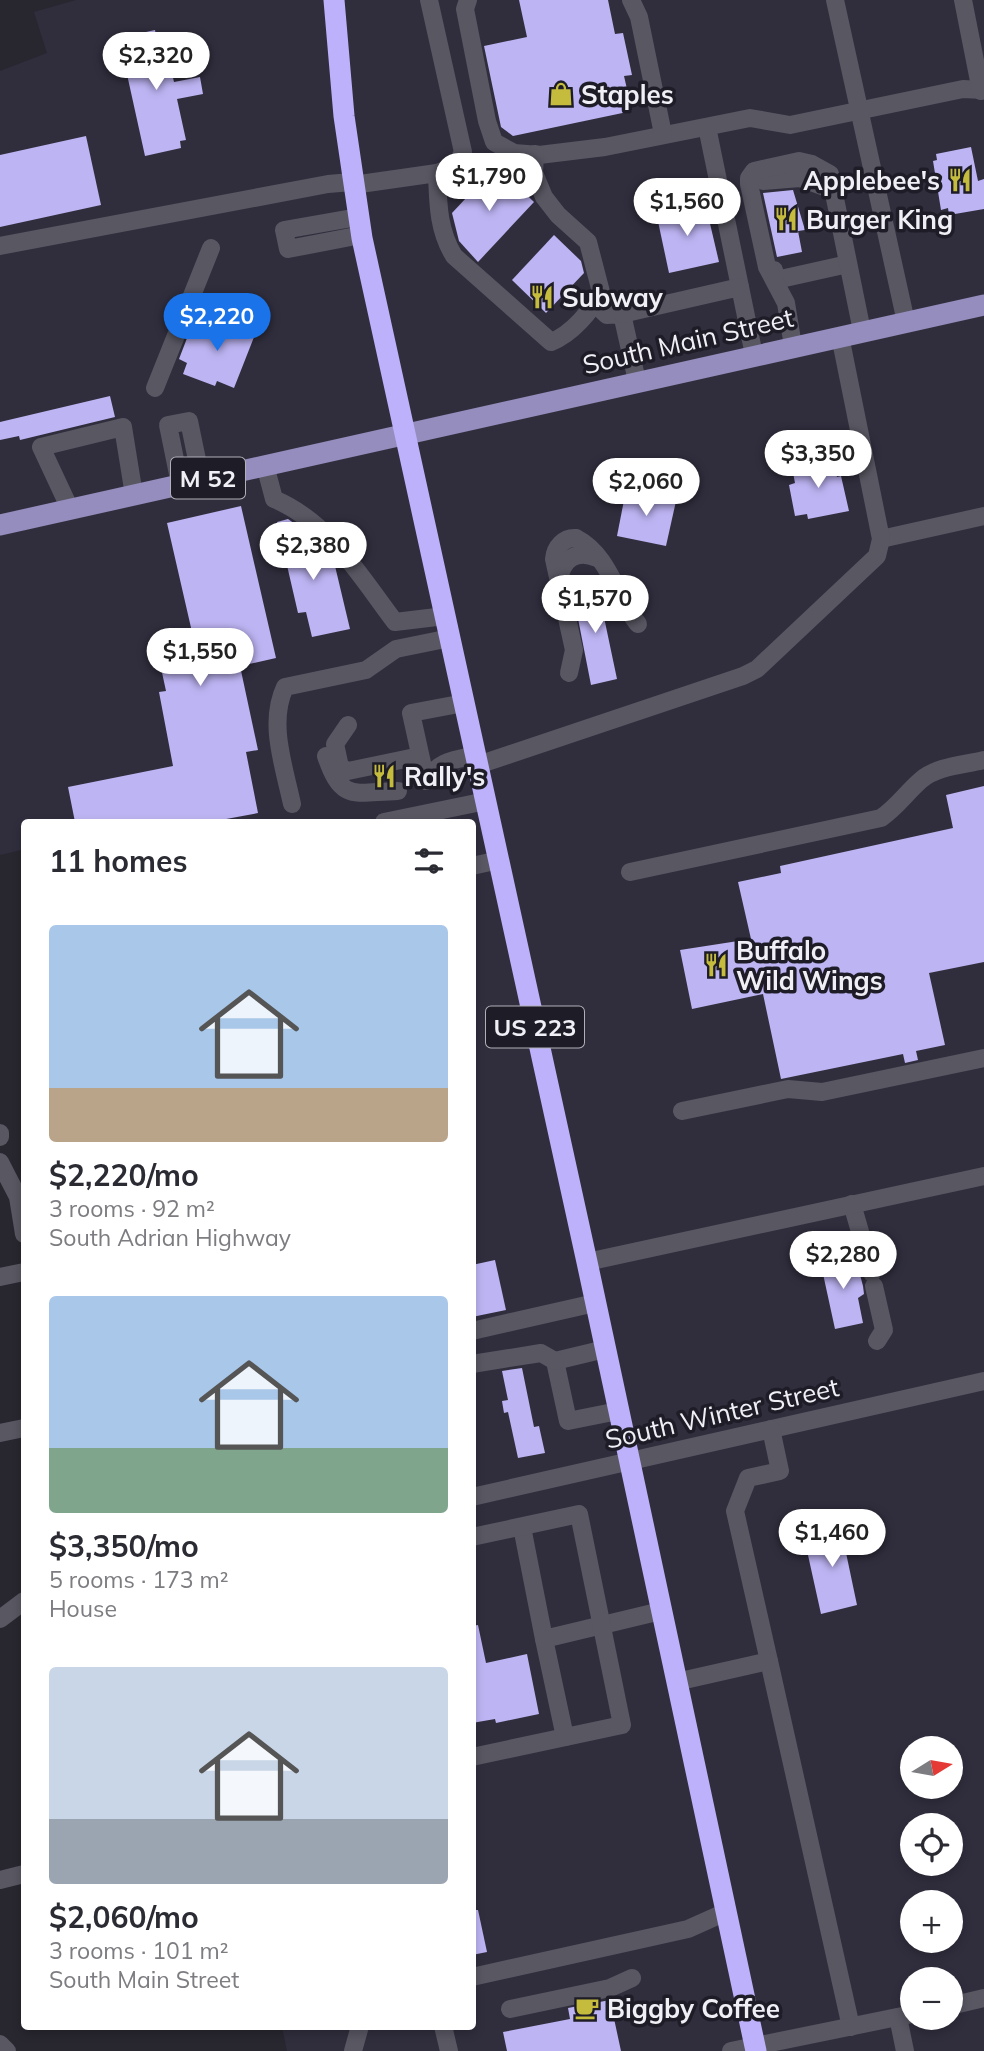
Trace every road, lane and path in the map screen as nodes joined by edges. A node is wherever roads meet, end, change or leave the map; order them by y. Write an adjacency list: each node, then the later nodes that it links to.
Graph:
1 (334, 0): 13 (highway, US 223)
2 (429, 0): 12 (street)
3 (468, 0): 11 (street)
4 (631, 0): 10 (street)
5 (835, 0): 8 (street)
6 (963, 0): 7 (street)
7 (983, 91): 8 (street)
8 (860, 110): 9 (street); 23 (street)
9 (707, 127): 10 (street); 19 (street)
10 (663, 134): 11 (street)
11 (535, 155): 20 (street)
12 (436, 173): 13 (street); 20 (street)
13 (352, 183): 14 (highway, US 223); 15 (street)
14 (360, 226): 14 (street); 30 (highway, US 223)
15 (0, 246)
16 (211, 248): 29 (street)
17 (848, 264): 18 (street); 18 (street); 24 (street)
18 (776, 280): 26 (street)
19 (740, 287): 22 (street); 27 (street)
20 (595, 304): 22 (street)
21 (984, 305): 23 (main road, South Main Street)
22 (622, 314): 28 (street)
23 (906, 322): 24 (main road, South Main Street)
24 (862, 331): 25 (main road, South Main Street)
25 (840, 336): 26 (main road, South Main Street); 38 (street)
26 (793, 346): 27 (main road, South Main Street)
27 (754, 355): 28 (main road, South Main Street)
28 (637, 381): 30 (main road, South Main Street)
29 (155, 388)
30 (405, 433): 31 (main road, M 52); 39 (highway, US 223)
31 (265, 465): 32 (main road, M 52); 39 (street)
32 (201, 480): 33 (main road, M 52); 33 (street)
33 (180, 484): 34 (main road, M 52)
34 (134, 495): 35 (main road, M 52); 35 (street)
35 (69, 509): 37 (main road, M 52)
36 (984, 516): 38 (street)
37 (0, 525)
38 (881, 539): 47 (street)
39 (445, 616): 41 (highway, US 223)
40 (638, 624): 42 (street)
41 (450, 638): 43 (highway, US 223); 51 (street)
42 (569, 674)
43 (464, 702): 46 (street); 47 (highway, US 223)
44 (348, 725): 46 (street)
45 (329, 729): 49 (street)
46 (420, 756): 47 (street)
47 (477, 760): 50 (highway, US 223)
48 (984, 760): 55 (street)
49 (398, 791)
50 (486, 801): 52 (street); 53 (highway, US 223)
51 (292, 803)
52 (399, 819)
53 (499, 860): 54 (street); 62 (highway, US 223)
54 (476, 865)
55 (630, 872)
56 (984, 1058): 57 (street)
57 (681, 1111)
58 (0, 1162): 61 (street)
59 (984, 1176): 60 (street)
60 (852, 1204): 62 (street); 67 (street)
61 (21, 1216)
62 (587, 1262): 65 (highway, US 223)
63 (21, 1272): 64 (street)
64 (0, 1276)
65 (595, 1303): 66 (street); 68 (highway, US 223)
66 (476, 1330)
67 (877, 1341)
68 (605, 1349): 69 (street); 72 (highway, US 223)
69 (555, 1360): 70 (street); 72 (street)
70 (476, 1363)
71 (984, 1381): 74 (street, South Winter Street)
72 (618, 1411): 76 (highway, US 223)
73 (21, 1429): 75 (street)
74 (771, 1429): 76 (street, South Winter Street); 85 (street)
75 (0, 1433)
76 (629, 1462): 77 (street, South Winter Street); 81 (highway, US 223)
77 (476, 1496)
78 (522, 1527): 79 (street); 83 (street); 84 (street)
79 (476, 1536)
80 (21, 1603): 82 (street)
81 (661, 1611): 83 (street); 86 (highway, US 223)
82 (0, 1619)
83 (601, 1625): 84 (street); 87 (street)
84 (544, 1639): 87 (street)
85 (769, 1661): 86 (street); 98 (street)
86 (676, 1682): 91 (highway, US 223)
87 (565, 1737): 88 (street)
88 (476, 1756)
89 (21, 1875): 90 (street)
90 (0, 1880)
91 (726, 1912): 92 (street); 103 (highway, US 223)
92 (476, 1976)
93 (632, 1978): 96 (street)
94 (984, 1998): 95 (street)
95 (963, 2003)
96 (510, 2009)
97 (900, 2016): 98 (street)
98 (851, 2027): 103 (street)
99 (359, 2030): 105 (street)
100 (444, 2030): 106 (street)
101 (905, 2030): 108 (street)
102 (0, 2044): 104 (street)
103 (755, 2049): 107 (street)
104 (7, 2051)
105 (353, 2051)
106 (449, 2051)
107 (731, 2051)
108 (905, 2051)

